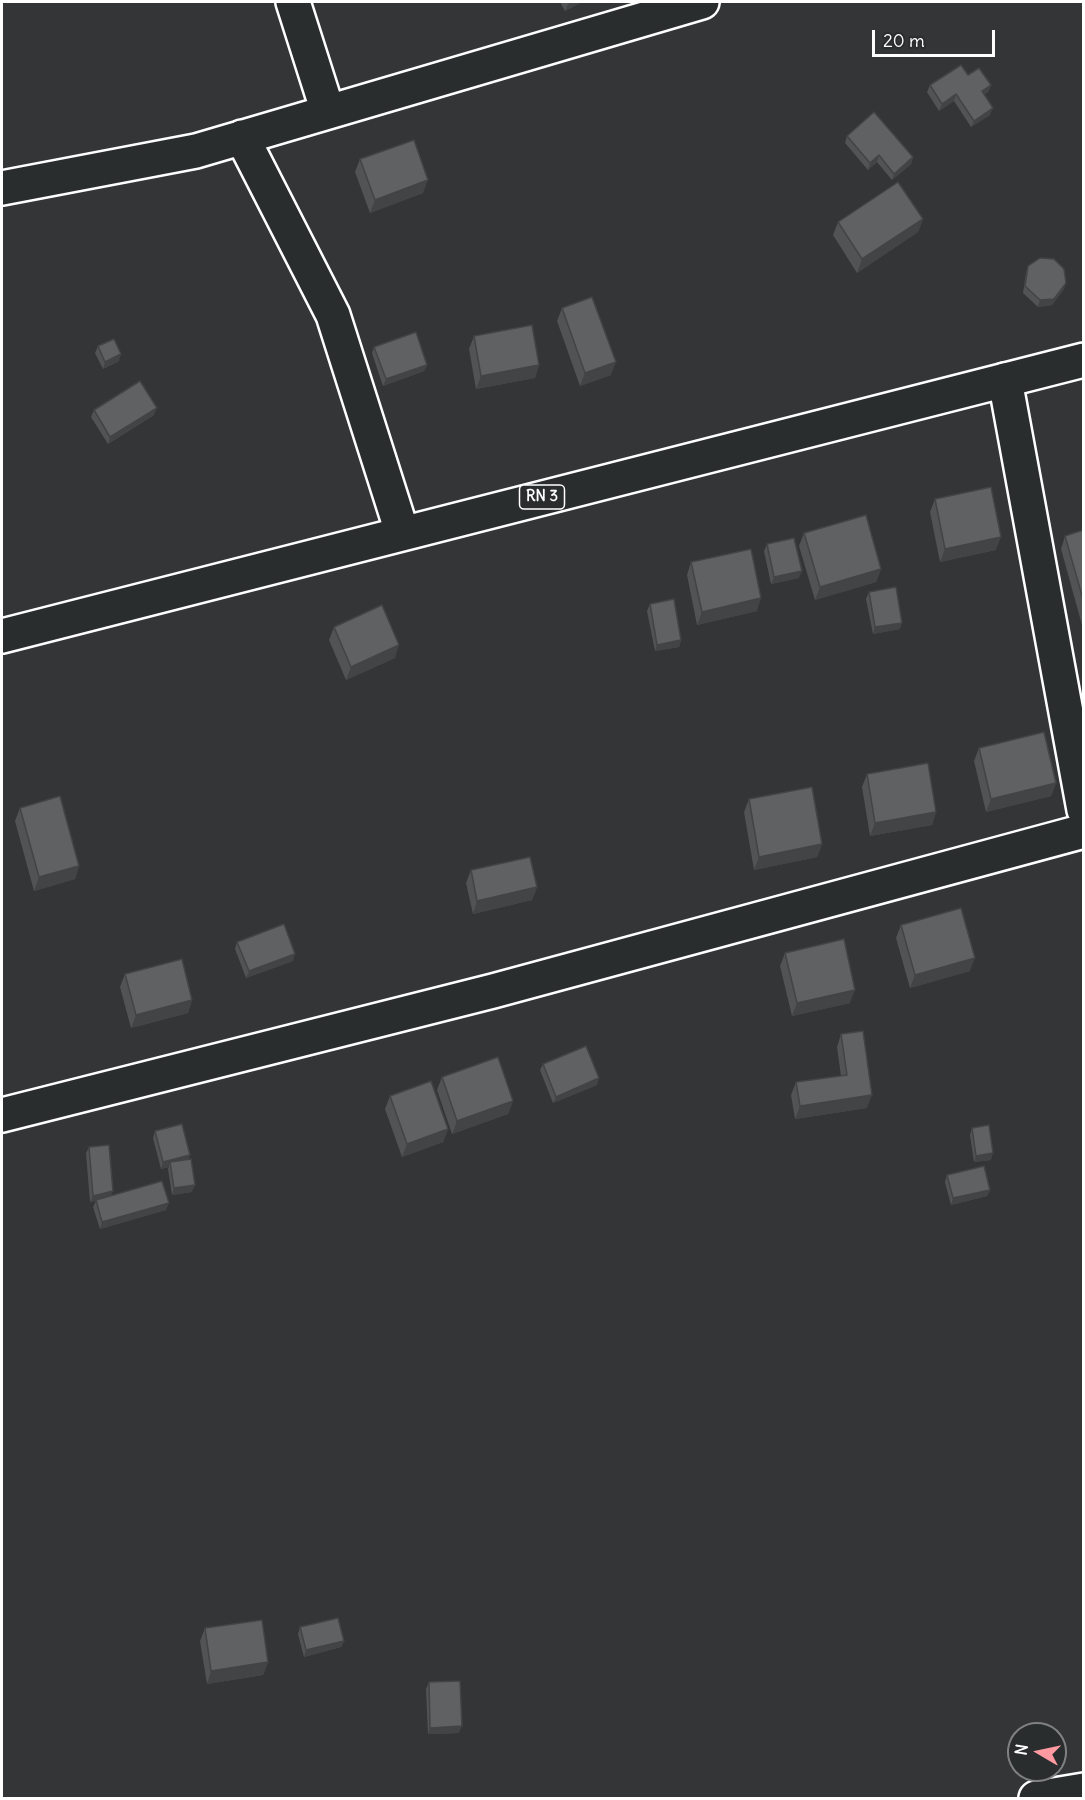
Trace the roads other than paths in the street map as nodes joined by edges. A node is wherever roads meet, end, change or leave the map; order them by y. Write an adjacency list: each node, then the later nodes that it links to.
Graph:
1 (293, 2): 3 (main road)
2 (702, 2): 3 (main road)
3 (328, 112): 4 (main road)
4 (242, 137): 5 (main road); 8 (main road)
5 (2, 188)
6 (1083, 360): 7 (main road, RN 3)
7 (1005, 380): 8 (main road, RN 3); 10 (main road)
8 (402, 532): 9 (main road, RN 3)
9 (2, 636)
10 (1083, 810)
11 (1083, 831): 12 (main road)
12 (2, 1114)
13 (1083, 1790): 14 (main road)
14 (1036, 1798)

